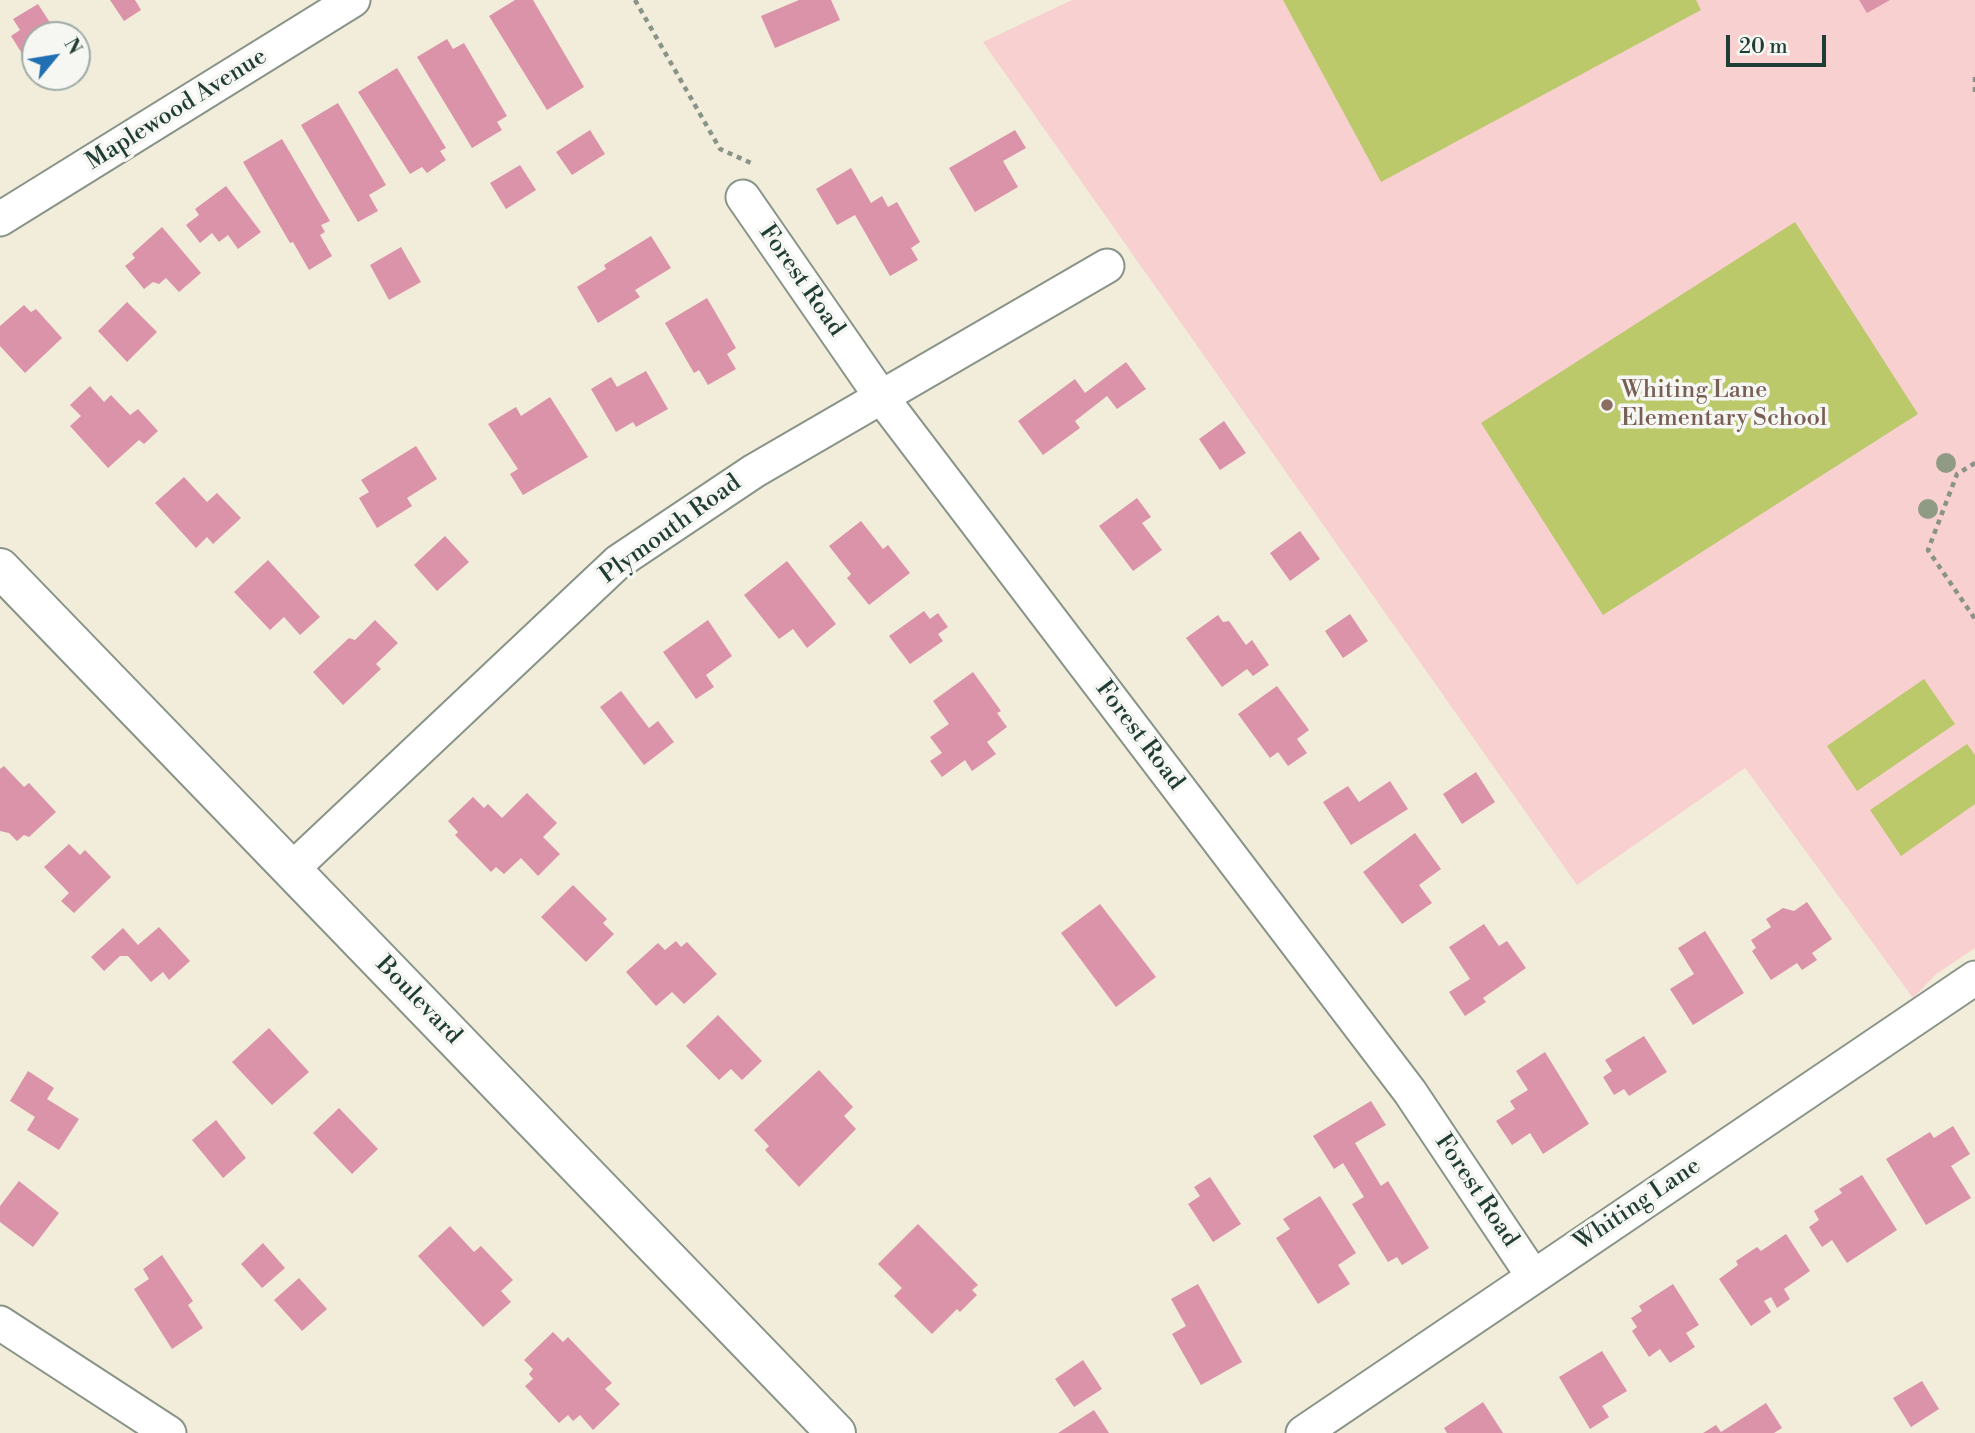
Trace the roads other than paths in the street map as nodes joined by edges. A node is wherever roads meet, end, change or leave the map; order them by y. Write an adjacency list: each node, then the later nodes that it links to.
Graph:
1 (353, 0): 3 (street, Maplewood Avenue)
2 (743, 197): 5 (street, Forest Road)
3 (0, 219)
4 (1107, 266): 5 (street, Plymouth Road)
5 (882, 398): 7 (street, Plymouth Road); 9 (street, Forest Road)
6 (0, 568): 7 (main road, Boulevard)
7 (291, 870): 12 (main road, Boulevard)
8 (1975, 978): 9 (street, Whiting Lane)
9 (1533, 1276): 13 (street, Whiting Lane)
10 (0, 1323): 11 (street)
11 (169, 1433)
12 (836, 1433)
13 (1303, 1433)

